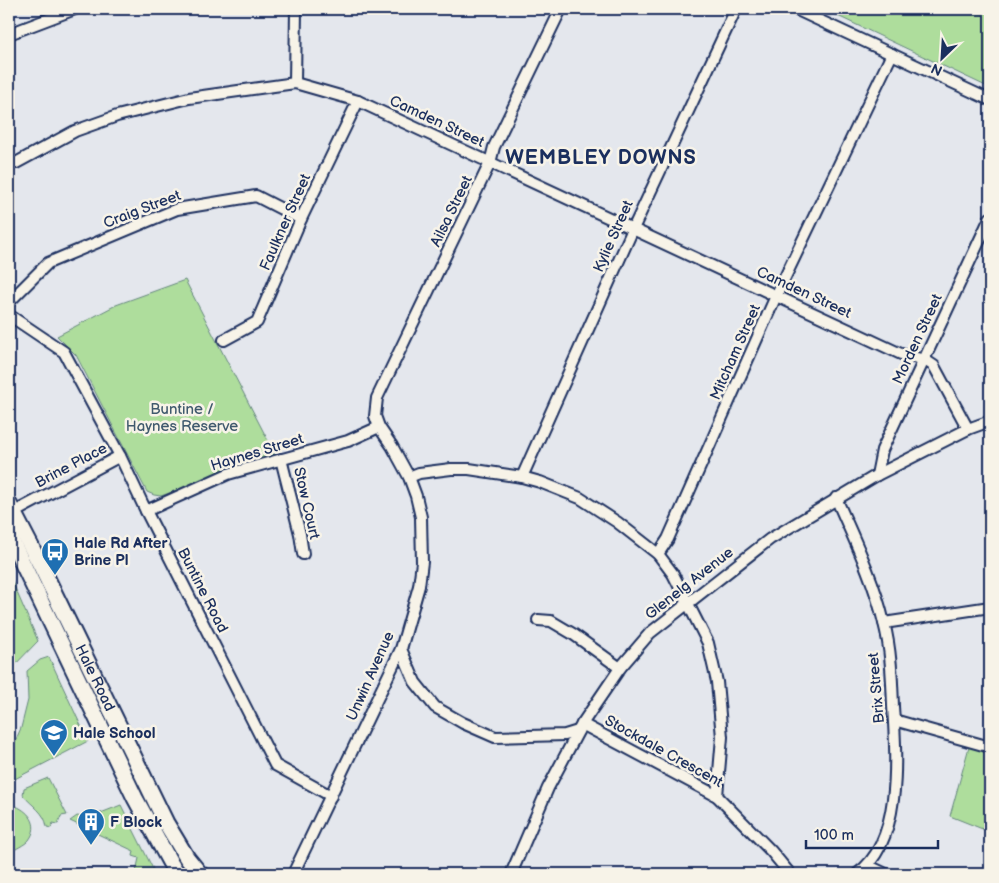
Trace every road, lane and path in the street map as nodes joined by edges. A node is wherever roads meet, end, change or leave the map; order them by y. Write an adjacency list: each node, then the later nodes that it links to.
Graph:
1 (75, 9): 6 (street)
2 (296, 9): 8 (street)
3 (561, 9): 11 (street, Ailsa Street)
4 (736, 9): 15 (street, Kylie Street)
5 (795, 9): 7 (street)
6 (9, 34)
7 (892, 54): 9 (street); 16 (street, Mitcham Street)
8 (295, 84): 10 (street, Camden Street); 12 (street, Camden Street)
9 (990, 100)
10 (358, 101): 11 (street, Camden Street); 14 (street, Faulkner Street)
11 (490, 163): 15 (street, Camden Street); 22 (street, Ailsa Street)
12 (9, 164)
13 (990, 218): 20 (street, Morden Street)
14 (301, 219): 17 (street, Craig Street); 19 (street, Faulkner Street)
15 (633, 229): 16 (street, Camden Street); 28 (street, Kylie Street)
16 (776, 296): 20 (street, Camden Street); 34 (street, Mitcham Street)
17 (9, 302)
18 (9, 315): 24 (street, Buntine Road)
19 (224, 340)
20 (925, 360): 23 (street); 26 (street, Morden Street)
21 (990, 421): 23 (street, Glenelg Avenue)
22 (379, 427): 25 (street, Haynes Street); 27 (street, Unwin Avenue)
23 (968, 429): 26 (street, Glenelg Avenue)
24 (120, 456): 30 (street, Brine Place); 31 (street, Buntine Road)
25 (281, 459): 31 (street, Haynes Street); 33 (street, Stow Court)
26 (877, 474): 29 (street, Glenelg Avenue)
27 (409, 477): 28 (street); 39 (street, Unwin Avenue)
28 (522, 477): 34 (street)
29 (836, 498): 35 (street, Glenelg Avenue); 38 (street, Brix Street)
30 (11, 511): 48 (main road, Hale Road)
31 (146, 511): 44 (street, Buntine Road)
32 (9, 535): 47 (main road, Hale Road)
33 (303, 554)
34 (658, 554): 35 (street)
35 (689, 603): 40 (street, Glenelg Avenue); 45 (street)
36 (990, 607): 38 (street)
37 (538, 620): 40 (street)
38 (884, 623): 41 (street, Brix Street)
39 (401, 649): 42 (street); 44 (street, Unwin Avenue)
40 (620, 668): 42 (street, Glenelg Avenue)
41 (894, 720): 43 (street); 46 (street, Brix Street)
42 (580, 727): 45 (street, Stockdale Crescent); 50 (street, Glenelg Avenue)
43 (990, 747)
44 (331, 796): 49 (street, Unwin Avenue)
45 (717, 796): 51 (street, Stockdale Crescent)
46 (869, 866): 52 (street, Brix Street); 53 (street)
47 (178, 874)
48 (200, 874)
49 (293, 874)
50 (511, 874)
51 (790, 874)
52 (857, 874)
53 (886, 874)

